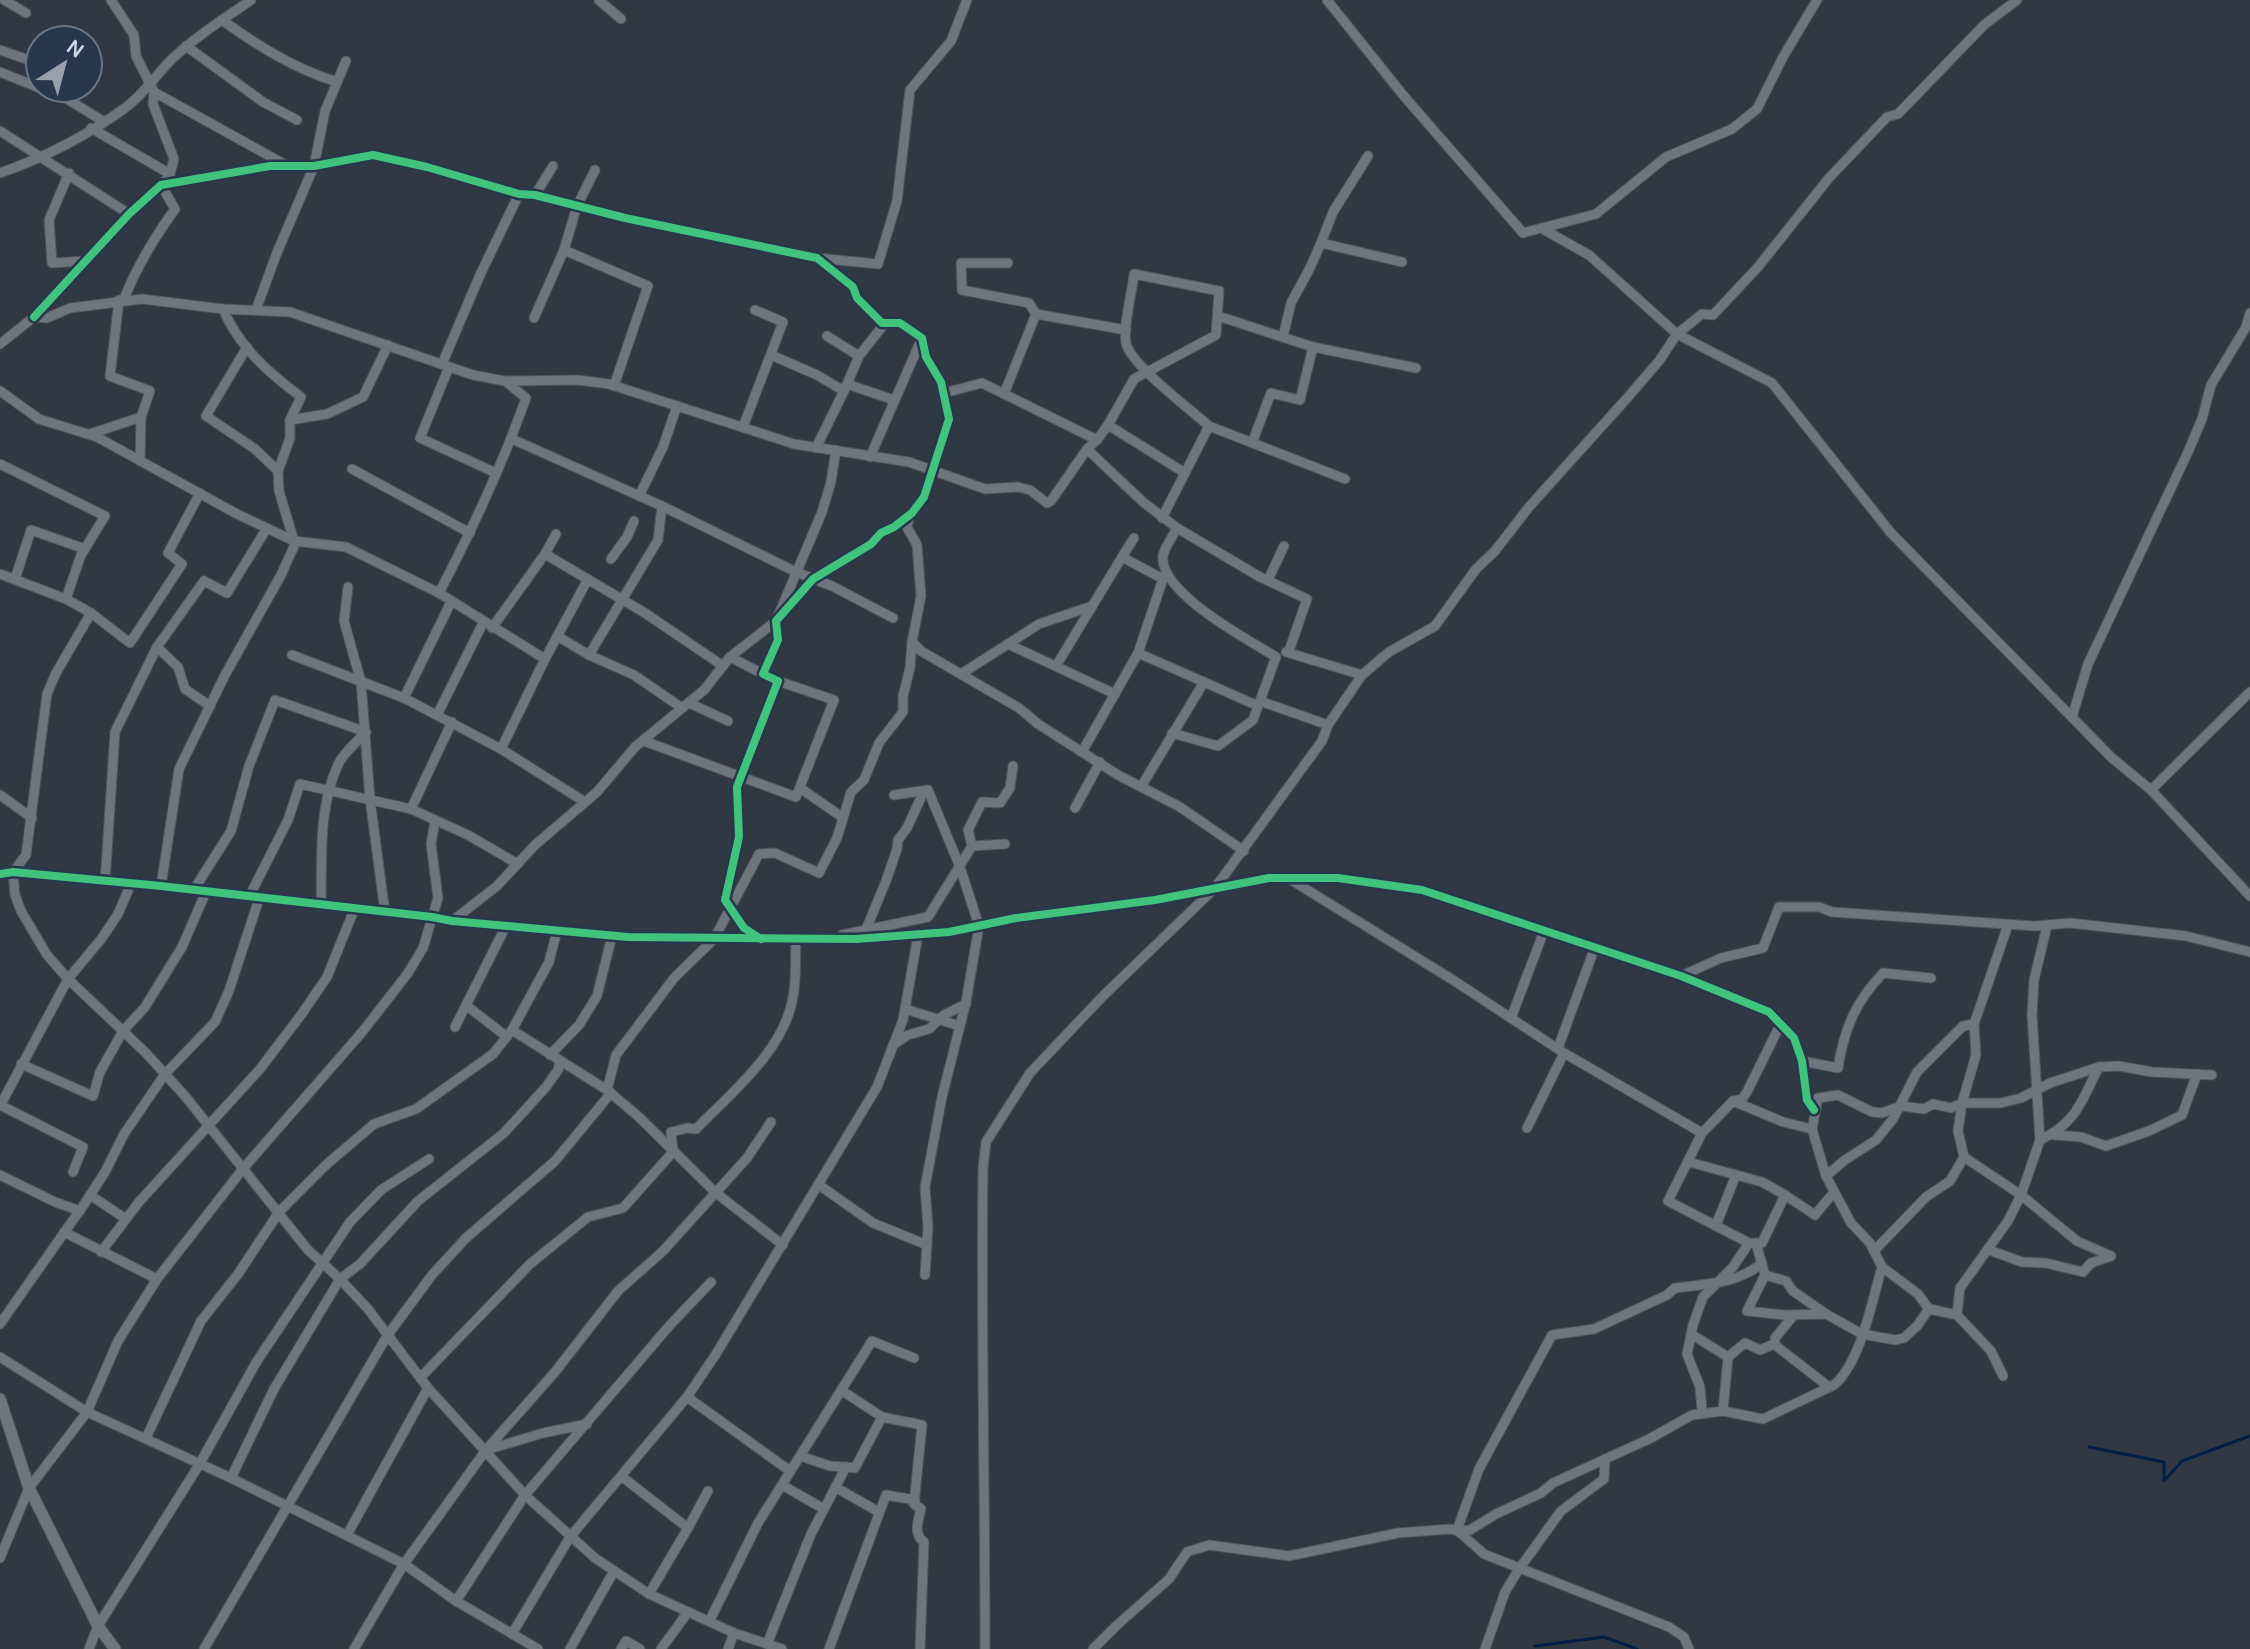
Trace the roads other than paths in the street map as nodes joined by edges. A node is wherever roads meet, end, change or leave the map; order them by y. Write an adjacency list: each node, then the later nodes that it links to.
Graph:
1 (4, 0): 9 (street)
2 (111, 0): 18 (street)
3 (251, 0): 11 (street)
4 (599, 0): 10 (street)
5 (967, 0): 40 (street)
6 (1327, 0): 37 (street)
7 (1817, 0): 37 (street)
8 (2017, 0): 55 (street)
9 (26, 13)
10 (621, 19)
11 (222, 20): 12 (street); 17 (street)
12 (186, 46): 18 (street); 19 (street)
13 (0, 50): 14 (street)
14 (24, 58)
15 (346, 61): 17 (street)
16 (0, 72): 20 (street)
17 (337, 82): 26 (street)
18 (153, 89): 20 (street); 25 (street); 31 (street)
19 (297, 120)
20 (103, 121): 21 (street)
21 (91, 128): 24 (street); 31 (street)
22 (0, 131): 24 (street)
23 (1368, 156): 38 (street)
24 (42, 157): 29 (street); 30 (street)
25 (292, 166): 26 (street); 32 (street)
26 (314, 166): 33 (street); 46 (street)
27 (553, 166): 34 (street)
28 (595, 170): 35 (street)
29 (0, 173)
30 (69, 173): 36 (street); 41 (street)
31 (170, 174): 32 (street)
32 (161, 185): 36 (street); 44 (street)
33 (519, 194): 34 (street); 65 (street)
34 (535, 195): 35 (street)
35 (577, 206): 39 (street); 40 (street)
36 (129, 214): 41 (street)
37 (1541, 228): 55 (street)
38 (1321, 243): 42 (street); 57 (street)
39 (564, 250): 52 (street); 69 (street)
40 (817, 258): 53 (street)
41 (85, 261): 51 (street)
42 (1402, 262)
43 (1008, 263): 49 (street)
44 (121, 300): 45 (street); 51 (street); 76 (street)
45 (223, 309): 46 (street); 61 (street)
46 (256, 310): 60 (street)
47 (755, 310): 63 (street)
48 (2250, 313): 158 (street)
49 (1036, 314): 54 (street); 73 (street)
50 (1218, 316): 54 (street); 57 (street); 67 (street)
51 (34, 317): 59 (street)
52 (534, 318)
53 (885, 323): 58 (street); 64 (street)
54 (1126, 330): 67 (street)
55 (1677, 334): 147 (street); 158 (street)
56 (827, 336): 64 (street)
57 (1283, 337): 62 (street)
58 (922, 338): 72 (street); 74 (street)
59 (0, 344)
60 (388, 345): 65 (street); 77 (street)
61 (247, 347): 77 (street); 92 (street)
62 (1313, 347): 66 (street); 84 (street)
63 (771, 355): 70 (street); 80 (street)
64 (859, 356): 70 (street)
65 (446, 366): 68 (street); 94 (street)
66 (1416, 368)
67 (1147, 371): 78 (street); 79 (street)
68 (505, 381): 69 (street); 82 (street)
69 (614, 386): 75 (street)
70 (846, 388): 74 (street); 85 (street)
71 (0, 391): 81 (street)
72 (944, 393): 73 (street); 93 (street)
73 (1004, 394): 83 (street)
74 (894, 400): 88 (street)
75 (677, 406): 80 (street); 98 (street)
76 (141, 417): 81 (street); 89 (street)
77 (290, 420): 92 (street)
78 (1108, 425): 83 (street); 95 (street)
79 (1209, 426): 84 (street); 95 (street)
80 (743, 427): 85 (street)
81 (88, 434): 89 (street)
82 (512, 439): 94 (street); 98 (street)
83 (1097, 440): 86 (street)
84 (1252, 443): 96 (street)
85 (816, 448): 87 (street)
86 (1087, 449): 93 (street); 101 (street)
87 (836, 450): 88 (street); 114 (street)
88 (870, 457): 93 (street)
89 (140, 461): 97 (street)
90 (0, 464): 110 (street)
91 (352, 469): 105 (street)
92 (278, 471): 108 (street)
93 (931, 471): 100 (street)
94 (496, 473): 105 (street)
95 (1185, 473): 101 (street)
96 (1345, 479)
97 (200, 493): 103 (street); 127 (street)
98 (639, 496): 99 (street)
99 (662, 506): 114 (street); 124 (street)
100 (910, 514): 119 (street); 133 (street)
101 (1162, 518): 104 (street)
102 (634, 521): 113 (street)
103 (267, 528): 108 (street); 135 (street)
104 (1177, 528): 116 (street); 120 (street)
105 (470, 533): 122 (street)
106 (556, 534): 111 (street)
107 (1134, 538): 112 (street)
108 (295, 541): 122 (street); 156 (street)
109 (1284, 546): 120 (street)
110 (85, 549): 117 (street); 123 (street)
111 (545, 554): 118 (street); 131 (street)
112 (1122, 557): 116 (street); 126 (street)
113 (611, 559)
114 (796, 572): 119 (street); 129 (street)
115 (0, 574): 117 (street)
116 (1164, 575): 137 (street); 141 (street)
117 (15, 579): 123 (street)
118 (588, 579): 124 (street); 132 (street)
119 (813, 579): 128 (street); 129 (street)
120 (1268, 580): 136 (street)
121 (348, 587): 149 (street)
122 (439, 593): 125 (street)
123 (66, 599): 127 (street)
124 (622, 600): 139 (street); 143 (street)
125 (451, 602): 130 (street); 153 (street)
126 (1092, 606): 134 (street); 144 (street)
127 (91, 613): 182 (street)
128 (893, 618)
129 (776, 621): 140 (street); 145 (street)
130 (483, 623): 131 (street); 157 (street)
131 (492, 628): 142 (street)
132 (557, 636): 139 (street); 142 (street)
133 (912, 642): 146 (street); 181 (street)
134 (1008, 644): 144 (street); 146 (street)
135 (157, 647): 156 (street); 192 (street)
136 (1289, 651): 141 (street); 147 (street)
137 (1138, 653): 150 (street); 152 (street)
138 (292, 655): 149 (street)
139 (589, 655): 155 (street)
140 (730, 657): 143 (street); 145 (street)
141 (1276, 657): 154 (street)
142 (545, 659): 165 (street)
143 (723, 666): 155 (street)
144 (1056, 666): 152 (street)
145 (763, 674): 148 (street)
146 (961, 674): 166 (street)
147 (1362, 675): 161 (street)
148 (778, 681): 169 (street); 171 (street)
149 (361, 682): 153 (street); 162 (street)
150 (1204, 682): 154 (street); 163 (street)
151 (2250, 692): 173 (street)
152 (1115, 694): 166 (street)
153 (404, 698): 157 (street)
154 (1259, 703): 161 (street); 163 (street)
155 (686, 705): 159 (street); 164 (street)
156 (210, 706): 194 (street)
157 (437, 715): 160 (street)
158 (2072, 717): 173 (street)
159 (728, 721)
160 (452, 722): 165 (street); 180 (street)
161 (1328, 725): 186 (street)
162 (366, 732): 172 (street); 177 (street); 196 (street)
163 (1172, 733): 170 (street)
164 (644, 741): 169 (street); 178 (street)
165 (501, 749): 178 (street)
166 (1082, 752): 167 (street)
167 (1100, 762): 170 (street); 179 (street)
168 (1013, 766): 185 (street)
169 (741, 778): 171 (street); 201 (street)
170 (1141, 787): 186 (street)
171 (800, 788): 181 (street)
172 (331, 790): 177 (street); 199 (street); 200 (street)
173 (2151, 790): 198 (street)
174 (924, 791): 176 (street); 188 (street); 212 (street)
175 (0, 795): 182 (street)
176 (894, 795)
177 (370, 799): 180 (street); 203 (street)
178 (585, 802): 187 (street)
179 (1075, 808)
180 (411, 809): 183 (street)
181 (842, 817): 201 (street)
182 (32, 818): 189 (street)
183 (435, 821): 187 (street); 204 (street)
184 (1005, 844): 185 (street)
185 (972, 846): 188 (street)
186 (1244, 851): 195 (street)
187 (518, 864): 205 (street)
188 (960, 867): 208 (street); 212 (street)
189 (13, 872): 190 (street); 192 (street); 223 (street)
190 (0, 874)
191 (1288, 878): 195 (street); 211 (street); 227 (street)
192 (105, 882): 193 (street)
193 (131, 884): 194 (street); 223 (street)
194 (161, 886): 196 (street)
195 (1215, 888): 208 (street); 365 (street)
196 (193, 891): 197 (street)
197 (206, 892): 199 (street); 233 (street)
198 (2250, 896)
199 (254, 898): 200 (street); 242 (street)
200 (321, 906): 202 (street)
201 (729, 908): 215 (street); 216 (street)
202 (354, 910): 203 (street); 253 (street)
203 (385, 913): 204 (street)
204 (432, 917): 205 (street); 263 (street)
205 (452, 921): 207 (street)
206 (2008, 925): 209 (street); 221 (street); 230 (street)
207 (506, 926): 210 (street); 225 (street)
208 (979, 926): 213 (street); 224 (street)
209 (2047, 926): 220 (street); 245 (street)
210 (557, 931): 214 (street); 234 (street)
211 (1544, 931): 219 (street); 227 (street)
212 (865, 932): 218 (street)
213 (918, 935): 218 (street); 226 (street)
214 (612, 936): 215 (street); 237 (street)
215 (714, 939): 216 (street); 246 (street)
216 (761, 939): 217 (street)
217 (796, 939): 218 (street); 259 (street)
218 (811, 939)
219 (1595, 947): 221 (street); 236 (street)
220 (2250, 952)
221 (1681, 976): 229 (street)
222 (1931, 978): 239 (street)
223 (68, 979): 233 (street); 240 (street)
224 (966, 1004): 228 (street); 231 (street)
225 (467, 1006): 232 (street); 234 (street)
226 (905, 1009): 228 (street); 235 (street)
227 (1511, 1018): 236 (street)
228 (939, 1020): 231 (street); 235 (street)
229 (1781, 1023): 239 (street); 247 (street)
230 (1974, 1024): 248 (street); 250 (street)
231 (960, 1026): 281 (street)
232 (455, 1027)
233 (123, 1031): 240 (street); 242 (street)
234 (509, 1034): 237 (street); 275 (street)
235 (893, 1045): 268 (street)
236 (1561, 1050): 254 (street); 256 (street)
237 (550, 1055): 238 (street)
238 (560, 1061): 246 (street); 291 (street)
239 (1802, 1061): 251 (street)
240 (21, 1064): 249 (street)
241 (2099, 1067): 243 (street); 245 (street); 257 (street)
242 (165, 1074): 253 (street); 271 (street)
243 (2197, 1074): 244 (street); 257 (street)
244 (2212, 1075)
245 (2038, 1090): 248 (street); 258 (street)
246 (609, 1092): 259 (street); 301 (street)
247 (1733, 1101): 255 (street); 256 (street)
248 (1962, 1103): 250 (street); 260 (street)
249 (0, 1105): 264 (street)
250 (1899, 1107): 251 (street); 267 (street)
251 (1814, 1110): 255 (street)
252 (771, 1122): 270 (street)
253 (210, 1127): 263 (street); 276 (street)
254 (1527, 1128)
255 (1812, 1129): 267 (street)
256 (1702, 1133): 262 (street)
257 (2051, 1135): 258 (street)
258 (2040, 1140): 273 (street)
259 (673, 1152): 270 (street); 307 (street)
260 (1964, 1157): 273 (street); 283 (street)
261 (429, 1159): 285 (street)
262 (1689, 1162): 266 (street); 277 (street)
263 (242, 1170): 275 (street); 290 (street)
264 (73, 1172)
265 (0, 1175): 274 (street)
266 (1736, 1175): 272 (street); 277 (street)
267 (1826, 1176): 269 (street)
268 (819, 1185): 280 (street); 281 (street)
269 (1834, 1192): 272 (street); 283 (street)
270 (716, 1193): 280 (street); 319 (street)
271 (90, 1195): 274 (street); 276 (street)
272 (1785, 1195): 279 (street)
273 (2021, 1195): 282 (street); 282 (street)
274 (80, 1211): 278 (street)
275 (279, 1212): 285 (street); 318 (street)
276 (126, 1219): 284 (street)
277 (1716, 1225): 279 (street)
278 (64, 1232): 284 (street); 298 (street)
279 (1753, 1243): 286 (street); 293 (street)
280 (783, 1245): 311 (street)
281 (927, 1245): 288 (street)
282 (1989, 1250): 297 (street)
283 (1874, 1251): 287 (street)
284 (101, 1252): 290 (street)
285 (321, 1263): 291 (street); 322 (street)
286 (1762, 1263): 289 (street); 293 (street)
287 (1882, 1267): 294 (street); 300 (street)
288 (925, 1275)
289 (1765, 1275): 295 (street); 296 (street)
290 (157, 1279): 315 (street)
291 (340, 1279): 301 (street); 326 (street)
292 (711, 1282): 317 (street)
293 (1716, 1283): 299 (street); 337 (street)
294 (1929, 1309): 297 (street); 300 (street)
295 (1826, 1314): 296 (street); 300 (street)
296 (1794, 1315): 302 (street)
297 (1957, 1315): 306 (street)
298 (0, 1324)
299 (1691, 1334): 304 (street); 313 (street)
300 (1862, 1334): 308 (street)
301 (387, 1336): 307 (street); 333 (street)
302 (1774, 1344): 304 (street); 308 (street)
303 (0, 1357): 315 (street)
304 (1728, 1357): 314 (street)
305 (914, 1358): 310 (street)
306 (2003, 1376)
307 (420, 1378): 309 (street)
308 (1829, 1387): 314 (street)
309 (428, 1388): 319 (street); 338 (street)
310 (841, 1390): 316 (street); 320 (street)
311 (687, 1397): 324 (street); 325 (street)
312 (0, 1399): 329 (street)
313 (1702, 1411): 314 (street); 321 (street)
314 (1723, 1411)
315 (87, 1412): 318 (street); 329 (street)
316 (882, 1417): 323 (street); 332 (street)
317 (587, 1424): 319 (street); 331 (street)
318 (146, 1438): 322 (street)
319 (486, 1450): 331 (street); 341 (street)
320 (800, 1456): 323 (street); 324 (street)
321 (1605, 1459): 337 (street); 342 (street)
322 (199, 1465): 326 (street); 348 (street)
323 (846, 1467): 328 (street)
324 (790, 1471): 327 (street)
325 (621, 1476): 336 (street); 339 (street)
326 (231, 1478): 333 (street)
327 (782, 1485): 334 (street); 347 (street)
328 (835, 1487): 334 (street); 335 (street)
329 (29, 1488): 340 (street); 348 (street)
330 (708, 1491): 336 (street)
331 (525, 1495): 339 (street); 345 (street)
332 (915, 1500): 335 (street); 364 (street)
333 (288, 1508): 338 (street); 355 (street)
334 (824, 1509): 351 (street)
335 (879, 1512): 363 (street)
336 (688, 1528): 344 (street)
337 (1457, 1530): 342 (street); 366 (street)
338 (347, 1535): 341 (street)
339 (570, 1537): 343 (street); 350 (street)
340 (0, 1556)
341 (404, 1564): 345 (street); 352 (street)
342 (1519, 1569): 367 (street); 368 (street)
343 (614, 1571): 344 (street); 357 (street)
344 (649, 1594): 346 (street)
345 (456, 1601): 350 (street)
346 (688, 1612): 347 (street); 360 (street)
347 (710, 1620): 349 (street)
348 (98, 1626): 353 (street); 354 (street)
349 (734, 1633): 351 (street); 361 (street)
350 (512, 1634): 356 (street)
351 (767, 1644): 362 (street)
352 (358, 1647)
353 (89, 1649)
354 (115, 1649)
355 (204, 1649)
356 (538, 1649)
357 (570, 1649)
358 (621, 1649): 359 (street)
359 (640, 1649)
360 (661, 1649)
361 (728, 1649)
362 (782, 1649)
363 (829, 1649)
364 (920, 1649)
365 (985, 1649)
366 (1093, 1649)
367 (1485, 1649)
368 (1689, 1649)

